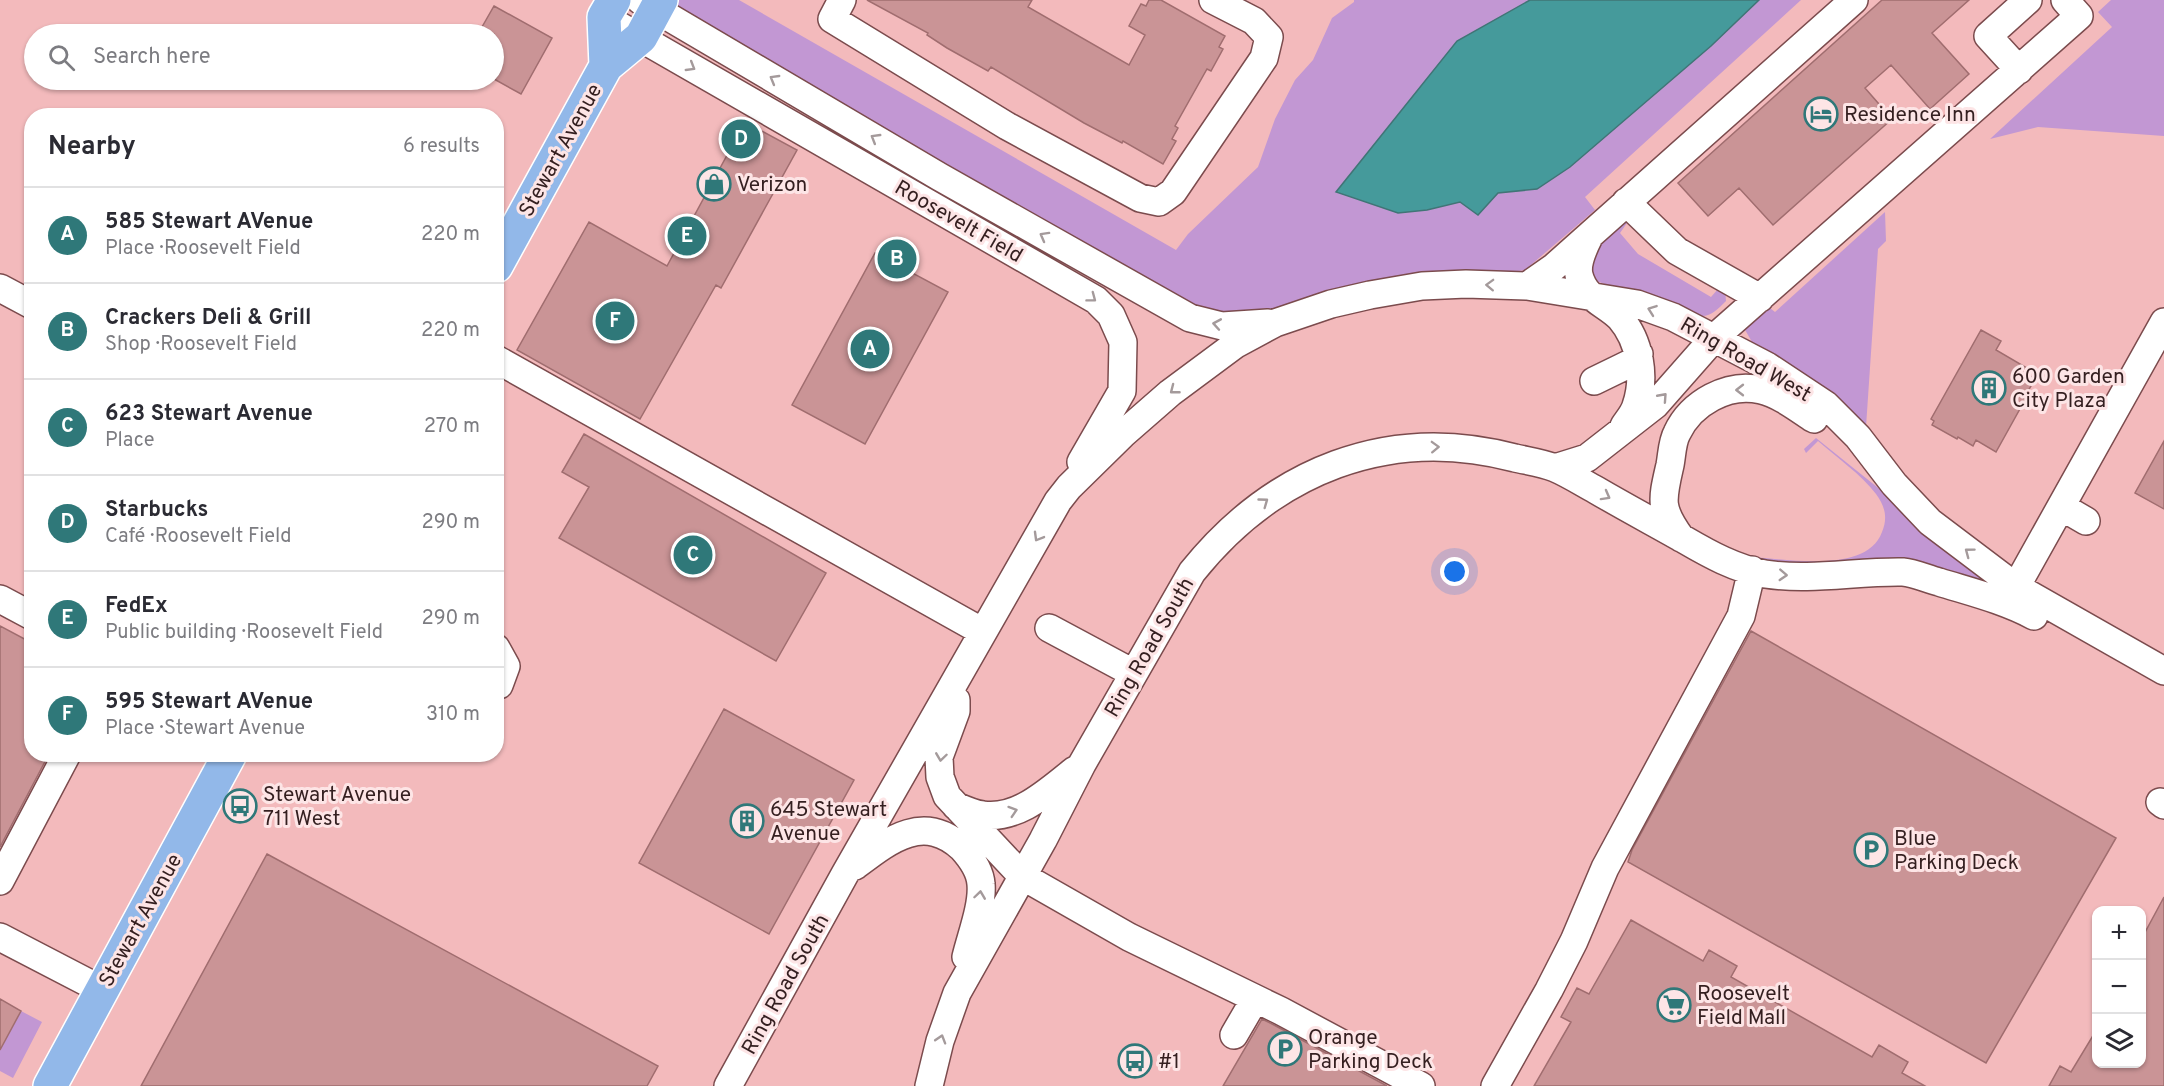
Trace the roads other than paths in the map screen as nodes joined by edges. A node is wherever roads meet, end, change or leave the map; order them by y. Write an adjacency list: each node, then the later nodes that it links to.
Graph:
1 (842, 0): 2 (street)
2 (1212, 0)
3 (1854, 0): 11 (street)
4 (2028, 0): 10 (street)
5 (2065, 0): 10 (street)
6 (653, 3): 8 (main road, Stewart Avenue); 20 (street, Roosevelt Field, one-way to 6)
7 (609, 8): 8 (street, Roosevelt Field); 9 (main road, Stewart Avenue)
8 (641, 37): 9 (main road, Stewart Avenue); 28 (street, Roosevelt Field, one-way to 28)
9 (606, 66): 13 (main road, Stewart Avenue)
10 (2019, 70): 17 (street)
11 (1626, 202): 12 (street); 17 (street)
12 (1591, 234): 14 (street); 16 (street)
13 (504, 251)
14 (1527, 286): 16 (street, Ring Road West); 20 (street, Ring Road West, one-way to 20)
15 (0, 288): 18 (street)
16 (1590, 296): 21 (street, Ring Road West, one-way to 16); 22 (street)
17 (1760, 298): 21 (street)
18 (24, 301)
19 (2164, 322): 29 (street)
20 (1275, 323): 28 (street, Ring Road South, one-way to 28)
21 (1714, 338): 25 (street, one-way to 21); 27 (street, Ring Road West)
22 (1639, 354): 24 (street); 25 (street)
23 (504, 364): 37 (street)
24 (1594, 381)
25 (1619, 435): 26 (street)
26 (1555, 468): 31 (street, one-way to 31); 39 (street, Ring Road South, one-way to 26)
27 (1894, 484): 31 (street, one-way to 31); 33 (street, Ring Road West, one-way to 27)
28 (1069, 487): 37 (street, Ring Road South, one-way to 37)
29 (2062, 507): 30 (street); 33 (street)
30 (2086, 521)
31 (1681, 538): 32 (street)
32 (1752, 570): 41 (street, one-way to 41); 58 (street)
33 (2016, 587): 38 (street, Ring Road West)
34 (0, 599): 35 (street)
35 (24, 612)
36 (1049, 628): 39 (street)
37 (983, 632): 40 (street, Ring Road South)
38 (2164, 671)
39 (1133, 673): 44 (street, Ring Road South)
40 (955, 680): 45 (street, one-way to 45); 46 (street, Ring Road South)
41 (2164, 690)
42 (63, 762): 48 (street)
43 (226, 762): 50 (main road, Stewart Avenue)
44 (1082, 764): 45 (street, one-way to 44); 47 (street, Ring Road South)
45 (956, 806): 47 (street)
46 (845, 874): 51 (street, one-way to 46); 55 (street, Ring Road South)
47 (1022, 876): 51 (street, Ring Road South); 52 (street)
48 (0, 880)
49 (0, 937): 50 (street)
50 (102, 990): 54 (main road, Stewart Avenue)
51 (957, 993): 56 (street, Ring Road South, one-way to 51)
52 (1255, 999): 53 (street); 57 (street)
53 (1234, 1035)
54 (50, 1086)
55 (728, 1086)
56 (929, 1086)
57 (1421, 1086)
58 (1495, 1086)

